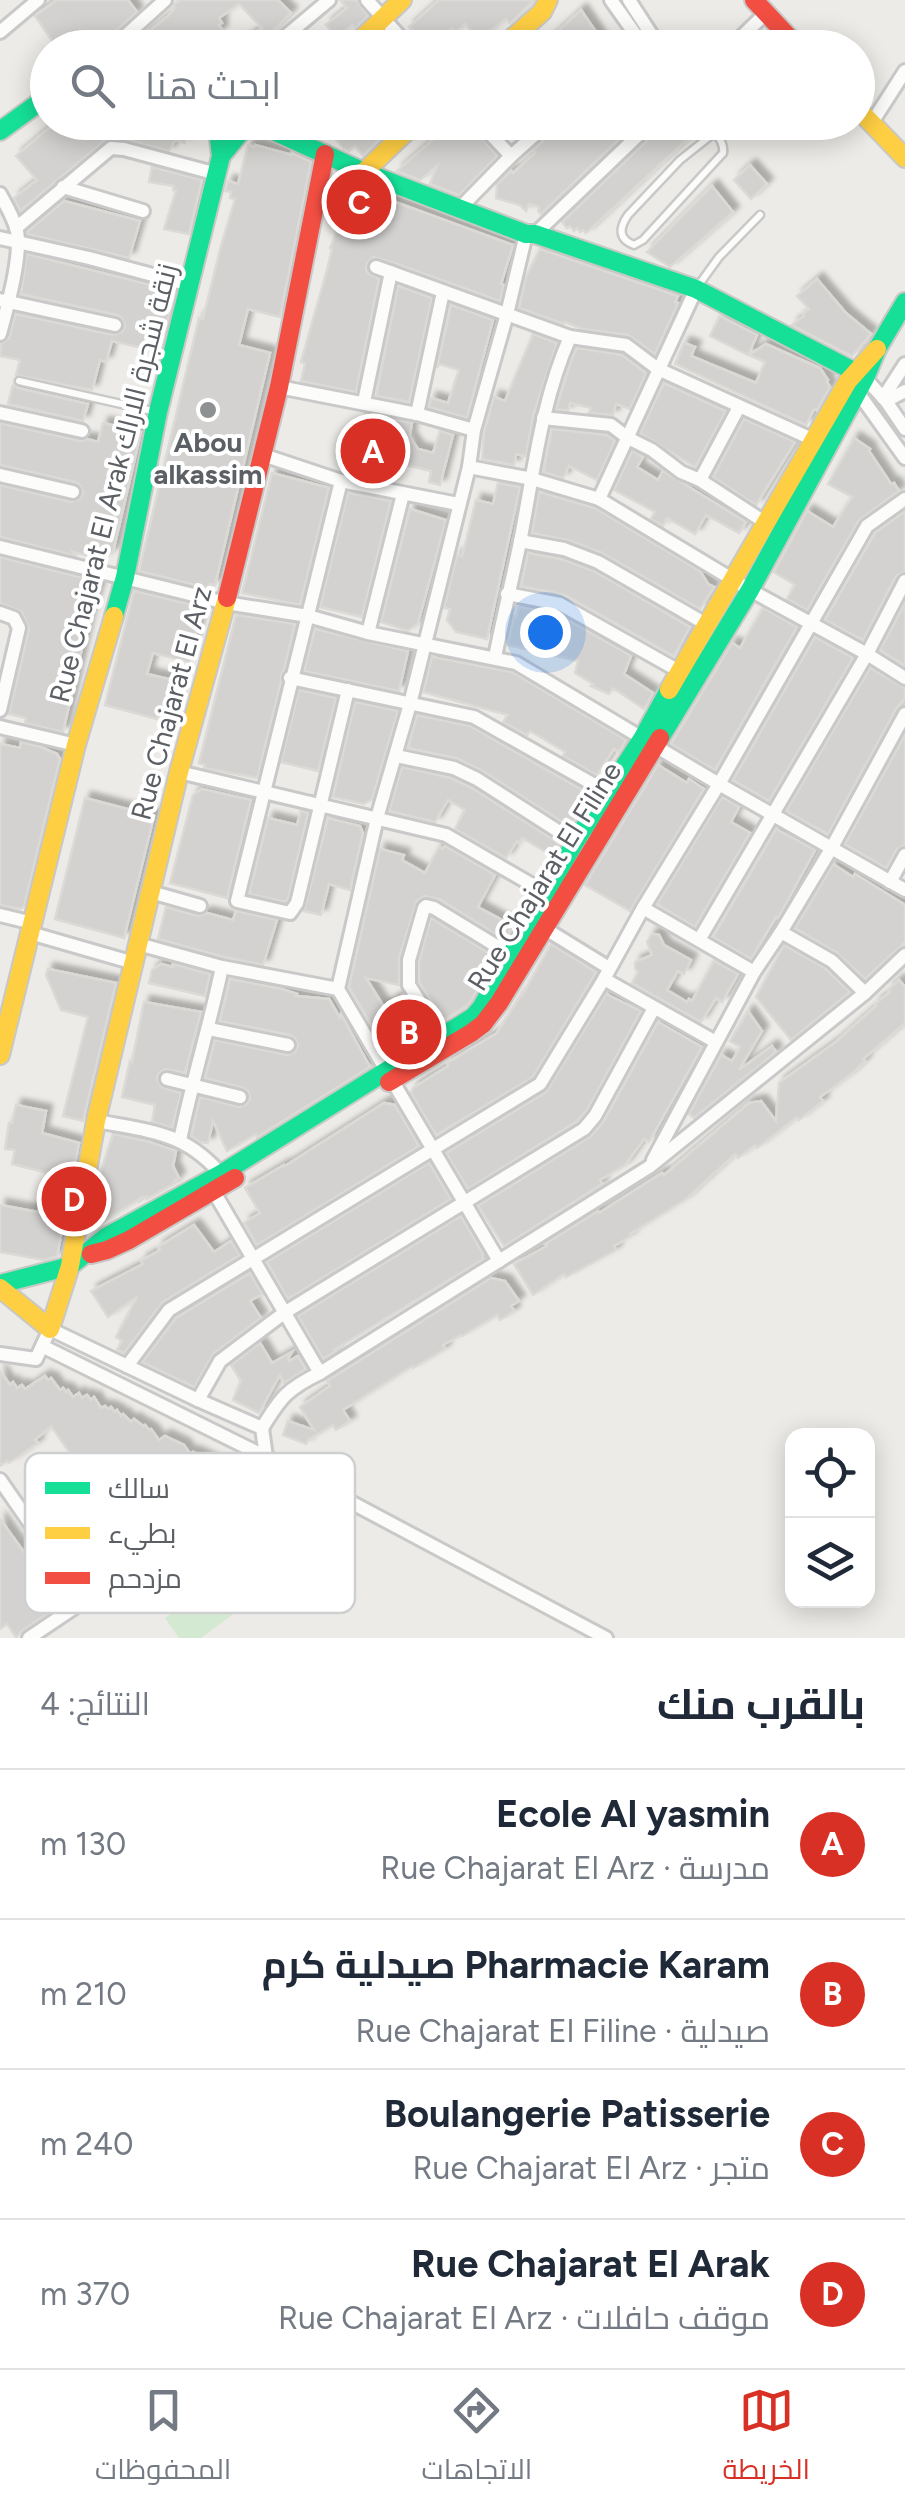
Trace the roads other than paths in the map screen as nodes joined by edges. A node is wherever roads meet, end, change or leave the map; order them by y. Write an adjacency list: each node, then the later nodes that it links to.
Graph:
1 (38, 0): 20 (street)
2 (329, 0): 12 (street)
3 (367, 0): 10 (street)
4 (402, 0): 10 (street)
5 (548, 0): 15 (street)
6 (612, 0): 16 (street)
7 (629, 0): 17 (street)
8 (158, 2): 11 (street)
9 (760, 7): 18 (street); 19 (street)
10 (383, 18): 13 (street); 14 (street)
11 (130, 30)
12 (293, 30)
13 (371, 30)
14 (394, 30)
15 (522, 30)
16 (630, 30)
17 (648, 30)
18 (743, 30)
19 (782, 30)
20 (0, 31)
21 (905, 72): 23 (street)
22 (30, 109): 25 (street)
23 (875, 118)
24 (875, 128): 37 (street)
25 (0, 130)
26 (218, 140): 38 (street, Rue Chajarat El Arak زنقة شجرة الاراك)
27 (238, 140): 38 (street, Rue Chajarat El Arak زنقة شجرة الاراك)
28 (303, 140): 35 (street)
29 (397, 140): 39 (street)
30 (496, 140): 36 (street)
31 (529, 140): 36 (street)
32 (632, 140): 46 (street)
33 (705, 140): 49 (lane)
34 (720, 140): 49 (lane)
35 (325, 154): 39 (street); 66 (street, Rue Chajarat El Arz)
36 (511, 156): 42 (street)
37 (905, 158)
38 (219, 165): 40 (street); 53 (street, Rue Chajarat El Arak زنقة شجرة الاراك)
39 (364, 172): 42 (street)
40 (63, 187): 43 (street); 45 (street)
41 (0, 194): 45 (street)
42 (460, 208): 46 (street)
43 (143, 211)
44 (760, 216): 54 (lane)
45 (16, 228): 48 (street)
46 (530, 234): 51 (street); 58 (street)
47 (0, 238): 48 (street)
48 (18, 243): 53 (street); 56 (street)
49 (634, 245): 51 (lane)
50 (376, 267): 52 (street)
51 (631, 267): 54 (street)
52 (392, 272): 55 (street); 69 (street)
53 (190, 285): 71 (street, Rue Chajarat El Arak زنقة شجرة الاراك)
54 (696, 289): 63 (street); 64 (street)
55 (442, 292): 58 (street); 73 (street)
56 (4, 301): 59 (street); 60 (street)
57 (905, 302): 64 (street, Rue Chajarat El Filine)
58 (507, 314): 61 (street); 76 (street)
59 (115, 324)
60 (0, 334)
61 (570, 337): 63 (street); 74 (street)
62 (905, 364): 68 (street)
63 (658, 370): 70 (street); 78 (street)
64 (856, 380): 68 (street); 79 (street, Rue Chajarat El Filine); 81 (street); 98 (street, Rue Chajarat El Filine)
65 (20, 381): 71 (lane)
66 (279, 386): 69 (street); 80 (street, Rue Chajarat El Arz)
67 (905, 391): 68 (street)
68 (884, 400): 75 (street)
69 (364, 402): 73 (street)
70 (739, 407): 79 (street); 85 (street)
71 (158, 412): 95 (street, Rue Chajarat El Arak زنقة شجرة الاراك)
72 (0, 414): 77 (street)
73 (417, 414): 76 (street)
74 (544, 418): 78 (street); 84 (street)
75 (905, 429)
76 (474, 430): 82 (street)
77 (82, 431)
78 (628, 438): 85 (street); 89 (street)
79 (814, 440): 92 (street, Rue Chajarat El Filine)
80 (264, 455): 86 (street); 100 (street, Rue Chajarat El Arz)
81 (905, 458)
82 (468, 467): 84 (street); 91 (street)
83 (0, 476): 87 (street)
84 (532, 478): 89 (street); 93 (street)
85 (700, 480): 92 (street)
86 (341, 481): 88 (street); 102 (street)
87 (74, 492)
88 (403, 494): 91 (street); 105 (street)
89 (599, 498): 96 (street)
90 (905, 499): 104 (street)
91 (458, 504): 106 (street)
92 (766, 523): 96 (street, Rue Chajarat El Filine)
93 (520, 542): 99 (street); 103 (street)
94 (0, 546): 95 (street)
95 (124, 578): 100 (street); 118 (street, Rue Chajarat El Arak زنقة شجرة الاراك)
96 (733, 580): 98 (street); 103 (street, Rue Chajarat El Filine)
97 (905, 581): 107 (street)
98 (750, 590): 104 (street); 117 (street, Rue Chajarat El Filine)
99 (507, 594): 108 (street); 109 (street)
100 (226, 603): 102 (street); 120 (street, Rue Chajarat El Arz)
101 (0, 613): 114 (street)
102 (308, 616): 105 (street); 110 (street)
103 (706, 624): 109 (street, Rue Chajarat El Filine)
104 (812, 624): 107 (street); 121 (street)
105 (368, 633): 106 (street)
106 (425, 645): 108 (street); 113 (street)
107 (866, 654): 111 (street); 125 (street)
108 (495, 657): 117 (street)
109 (679, 672): 117 (street, Rue Chajarat El Filine)
110 (290, 678): 112 (street); 122 (street)
111 (905, 678)
112 (348, 690): 113 (street); 124 (street)
113 (410, 704): 119 (street); 123 (street)
114 (0, 710)
115 (905, 714): 128 (street)
116 (0, 728): 118 (street)
117 (650, 743): 121 (street); 123 (street, Rue Chajarat El Filine); 133 (street, Rue Chajarat El Filine)
118 (76, 745): 137 (street, Rue Chajarat El Arak زنقة شجرة الاراك)
119 (396, 756): 126 (street); 127 (street)
120 (179, 772): 122 (street); 132 (street, Rue Chajarat El Arz)
121 (720, 784): 125 (street); 135 (street)
122 (263, 792): 124 (street); 124 (street)
123 (608, 792): 127 (street, Rue Chajarat El Filine)
124 (318, 805): 126 (street)
125 (774, 815): 128 (street); 140 (street)
126 (377, 818): 133 (street); 147 (street)
127 (575, 842): 133 (street, Rue Chajarat El Filine)
128 (831, 849): 130 (street); 139 (street)
129 (905, 855): 130 (street)
130 (890, 882): 131 (street)
131 (905, 890)
132 (151, 892): 134 (street); 141 (street, Rue Chajarat El Arz)
133 (554, 898): 138 (street, Rue Chajarat El Filine); 143 (street, Rue Chajarat El Filine)
134 (200, 906)
135 (643, 908): 140 (street); 146 (street)
136 (0, 915): 137 (street)
137 (31, 928): 141 (street); 154 (street, Rue Chajarat El Arak زنقة شجرة الاراك)
138 (544, 928): 146 (street); 155 (street, Rue Chajarat El Filine)
139 (781, 932): 145 (street); 148 (street)
140 (699, 940): 145 (street)
141 (136, 954): 144 (street); 159 (street, Rue Chajarat El Arz)
142 (905, 955): 148 (street)
143 (510, 956): 151 (street, Rue Chajarat El Filine); 151 (street)
144 (222, 967): 147 (street); 150 (street)
145 (754, 972): 152 (street)
146 (606, 974): 149 (street); 161 (street)
147 (338, 989): 155 (street)
148 (865, 993): 162 (street)
149 (654, 1008): 152 (street); 164 (street)
150 (209, 1029): 153 (street); 157 (street)
151 (440, 1035): 155 (street, Rue Chajarat El Filine)
152 (714, 1041): 162 (street)
153 (288, 1045)
154 (0, 1056)
155 (388, 1076): 161 (street); 163 (street, Rue Chajarat El Filine)
156 (167, 1079): 157 (street)
157 (192, 1085): 158 (street); 160 (street)
158 (240, 1097)
159 (96, 1121): 160 (street); 166 (street, Rue Chajarat El Arz)
160 (180, 1140): 163 (street)
161 (432, 1150): 164 (street); 165 (street)
162 (649, 1167): 167 (street)
163 (221, 1183): 165 (street); 166 (street, Rue Chajarat El Filine)
164 (464, 1202): 167 (street); 169 (street)
165 (252, 1258): 169 (street); 173 (street)
166 (75, 1261): 168 (street, Rue Chajarat El Filine); 170 (street)
167 (499, 1262): 174 (street)
168 (0, 1286): 170 (street)
169 (284, 1313): 174 (street); 175 (street)
170 (50, 1329): 171 (street); 173 (street)
171 (44, 1347): 172 (street); 177 (street)
172 (0, 1354)
173 (127, 1366): 175 (street)
174 (320, 1373): 176 (street)
175 (198, 1400): 176 (street)
176 (262, 1428): 178 (street)
177 (258, 1453)
178 (265, 1453)
179 (0, 1480): 181 (street)
180 (355, 1504): 184 (street)
181 (25, 1516)
182 (66, 1613): 183 (street)
183 (29, 1638)
184 (606, 1638)

